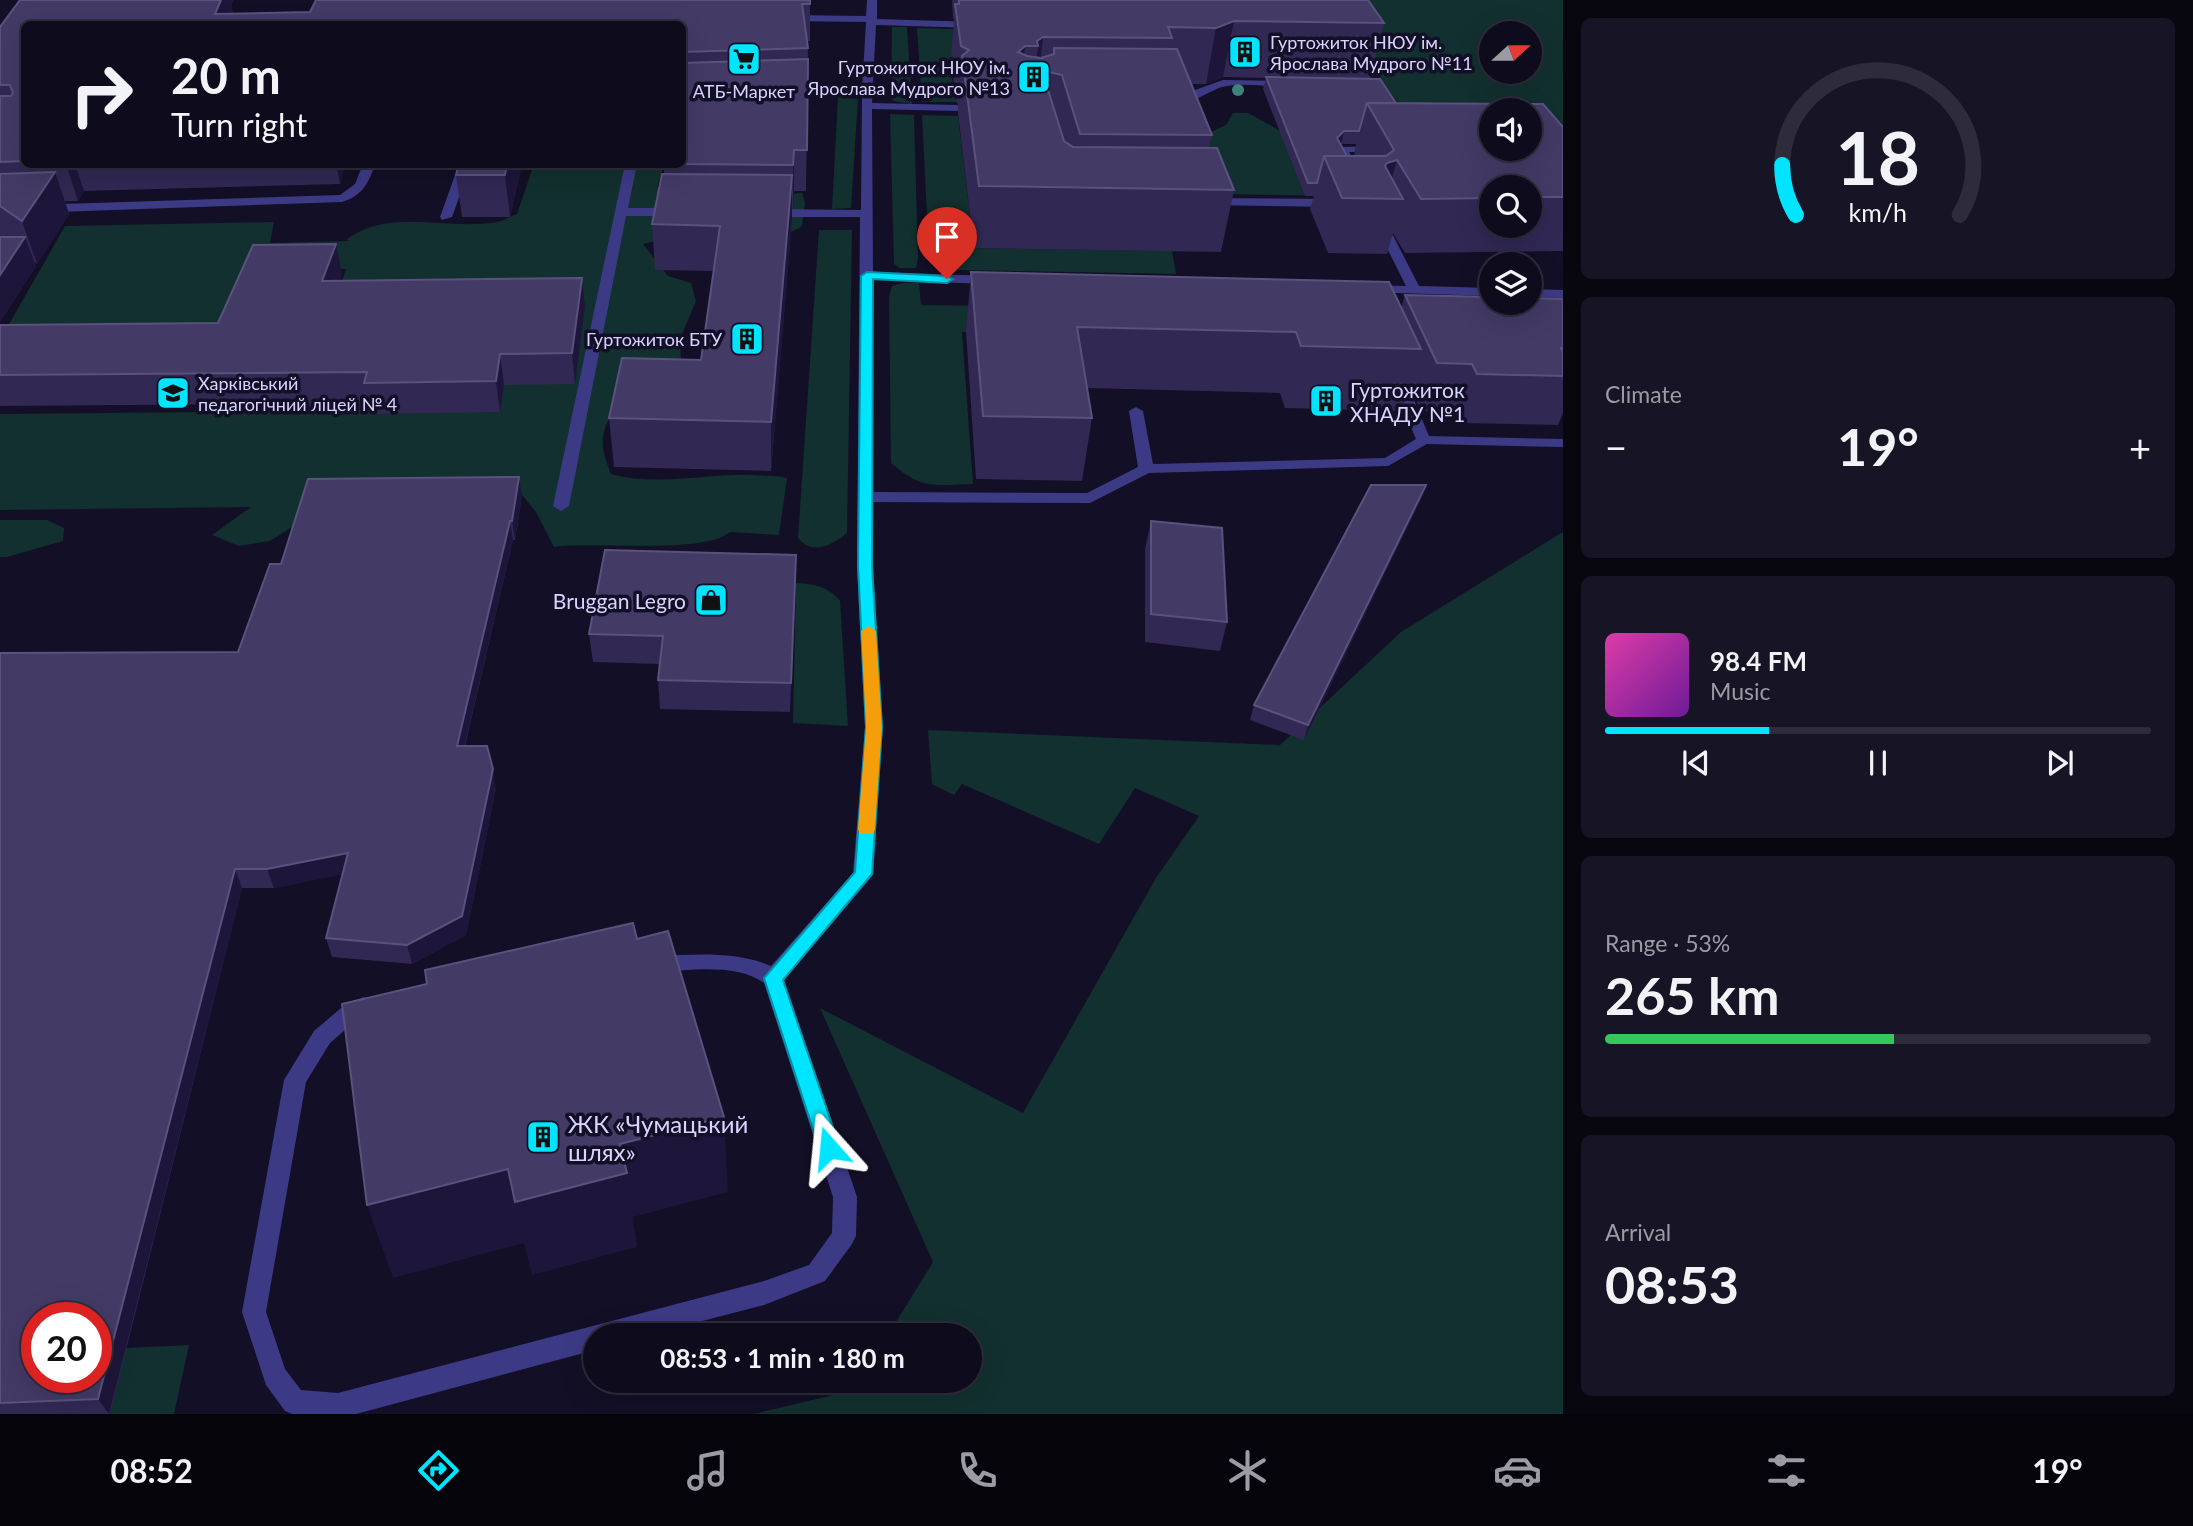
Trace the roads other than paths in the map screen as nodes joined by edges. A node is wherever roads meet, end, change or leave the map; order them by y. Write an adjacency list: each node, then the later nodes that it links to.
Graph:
1 (872, 0): 3 (street)
2 (775, 18): 3 (street)
3 (872, 20): 4 (street); 7 (street)
4 (993, 25)
5 (1303, 84): 8 (street)
6 (772, 94): 7 (street)
7 (868, 100): 9 (street); 21 (street)
8 (1156, 100)
9 (957, 108)
10 (1383, 149): 14 (street)
11 (368, 168): 17 (street)
12 (464, 168): 22 (street)
13 (630, 168): 18 (street)
14 (1359, 182)
15 (1190, 202): 16 (street)
16 (1343, 203)
17 (0, 210)
18 (621, 212): 19 (street); 37 (street)
19 (690, 212)
20 (760, 213): 21 (street)
21 (868, 214): 24 (street)
22 (446, 217)
23 (1379, 219): 26 (street)
24 (867, 276): 25 (street); 36 (street)
25 (1002, 280)
26 (1414, 290): 27 (street); 30 (street)
27 (1479, 292)
28 (1542, 293): 29 (street)
29 (1563, 294)
30 (1361, 295)
31 (1391, 364): 33 (street)
32 (1136, 411): 35 (street)
33 (1424, 440): 34 (street); 35 (street)
34 (1563, 443)
35 (1146, 469): 36 (street)
36 (867, 497): 39 (street)
37 (561, 506)
38 (638, 964): 39 (street)
39 (774, 978): 41 (street)
40 (380, 1000): 42 (street)
41 (650, 1323)
42 (583, 1341)

